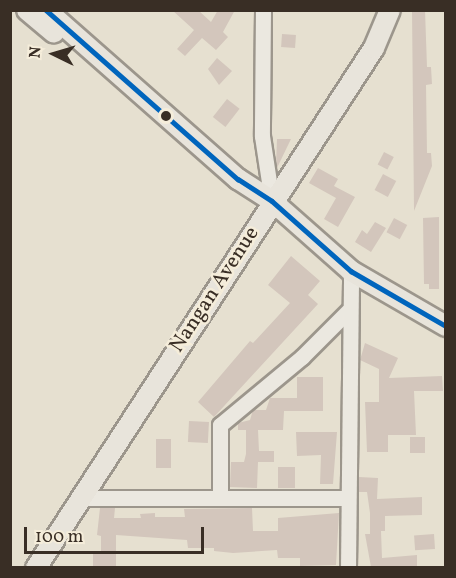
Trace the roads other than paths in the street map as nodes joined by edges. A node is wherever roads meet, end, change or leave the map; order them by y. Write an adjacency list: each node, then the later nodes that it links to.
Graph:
1 (27, 10): 5 (main road)
2 (46, 10): 5 (main road)
3 (263, 10): 6 (street)
4 (390, 10): 6 (main road, Nangan Avenue)
5 (86, 52): 6 (main road)
6 (272, 201): 7 (main road); 10 (main road, Nangan Avenue)
7 (351, 271): 8 (street); 9 (main road)
8 (348, 311): 11 (street); 12 (street)
9 (446, 326)
10 (80, 498): 11 (street); 13 (main road, Nangan Avenue)
11 (220, 498): 12 (street)
12 (348, 498): 14 (street)
13 (36, 567)
14 (348, 567)

